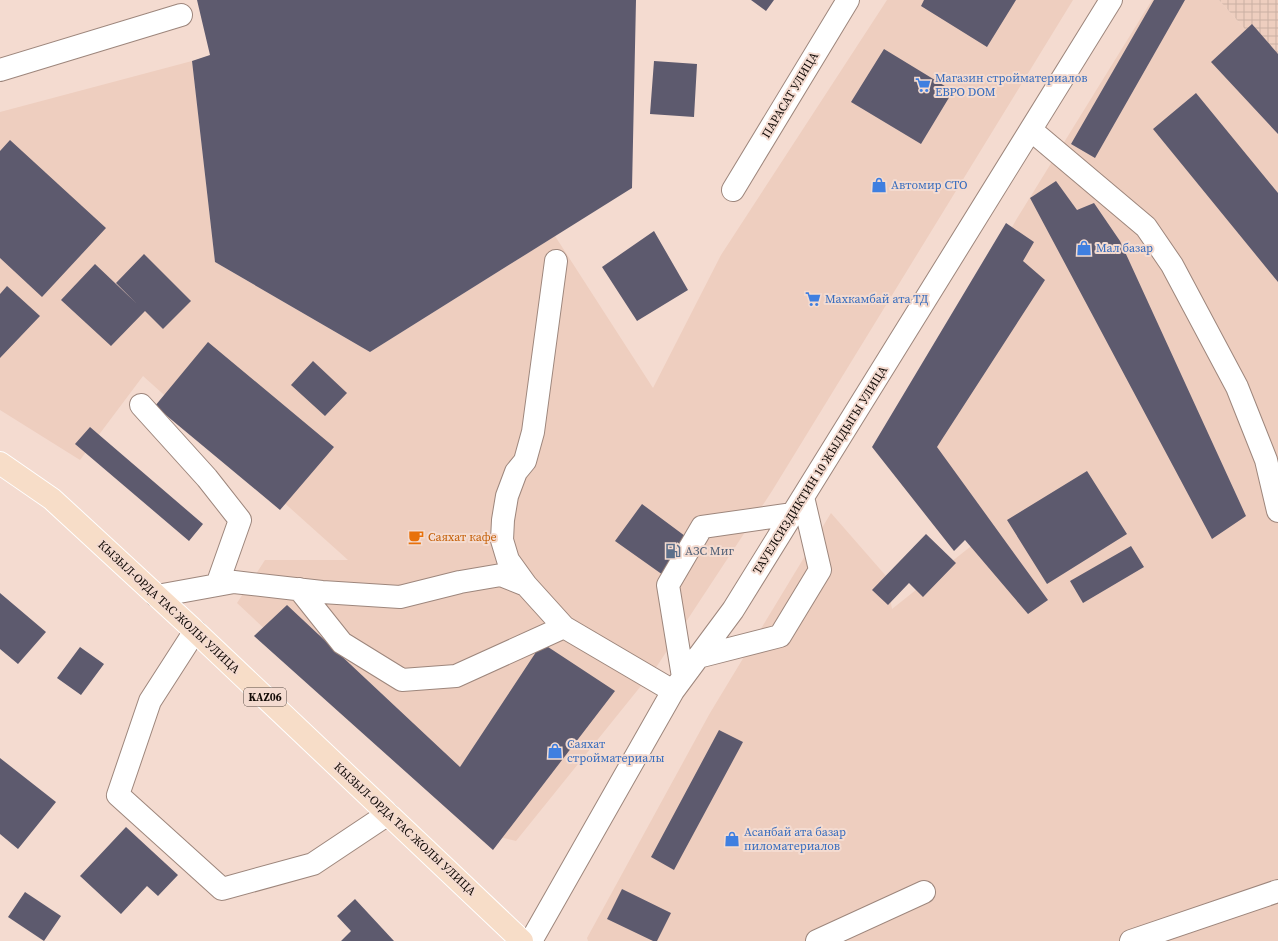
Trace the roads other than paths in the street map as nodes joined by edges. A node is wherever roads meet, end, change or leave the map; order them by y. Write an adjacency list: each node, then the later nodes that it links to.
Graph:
1 (848, 0): 6 (street, ПАРАСАТ УЛИЦА)
2 (1111, 0): 5 (street, ТАУЕЛСИЗДИКТИН 10 ЖЫЛДЫГЫ УЛИЦА)
3 (180, 15): 4 (street)
4 (0, 70)
5 (1031, 130): 10 (street, ТАУЕЛСИЗДИКТИН 10 ЖЫЛДЫГЫ УЛИЦА); 11 (street)
6 (733, 190)
7 (556, 261): 13 (street)
8 (141, 405): 12 (street)
9 (0, 463): 15 (main road, КЫЗЫЛ-ОРДА ТАС ЖОЛЫ УЛИЦА / KАZ06)
10 (798, 506): 18 (street, ТАУЕЛСИЗДИКТИН 10 ЖЫЛДЫГЫ УЛИЦА); 18 (street); 19 (street)
11 (1278, 510)
12 (217, 585): 14 (street); 15 (street)
13 (526, 585): 14 (street); 16 (street)
14 (299, 589): 16 (street)
15 (157, 596): 17 (main road, КЫЗЫЛ-ОРДА ТАС ЖОЛЫ УЛИЦА / KАZ06)
16 (564, 627): 19 (street)
17 (195, 631): 20 (main road, КЫЗЫЛ-ОРДА ТАС ЖОЛЫ УЛИЦА / KАZ06); 20 (street)
18 (698, 656): 19 (street, ТАУЕЛСИЗДИКТИН 10 ЖЫЛДЫГЫ УЛИЦА)
19 (678, 684): 24 (street, ТАУЕЛСИЗДИКТИН 10 ЖЫЛДЫГЫ УЛИЦА)
20 (388, 814): 23 (main road, КЫЗЫЛ-ОРДА ТАС ЖОЛЫ УЛИЦА / KАZ06)
21 (924, 892): 25 (street)
22 (1278, 892): 26 (street)
23 (522, 941)
24 (530, 941)
25 (817, 941)
26 (1131, 941)

